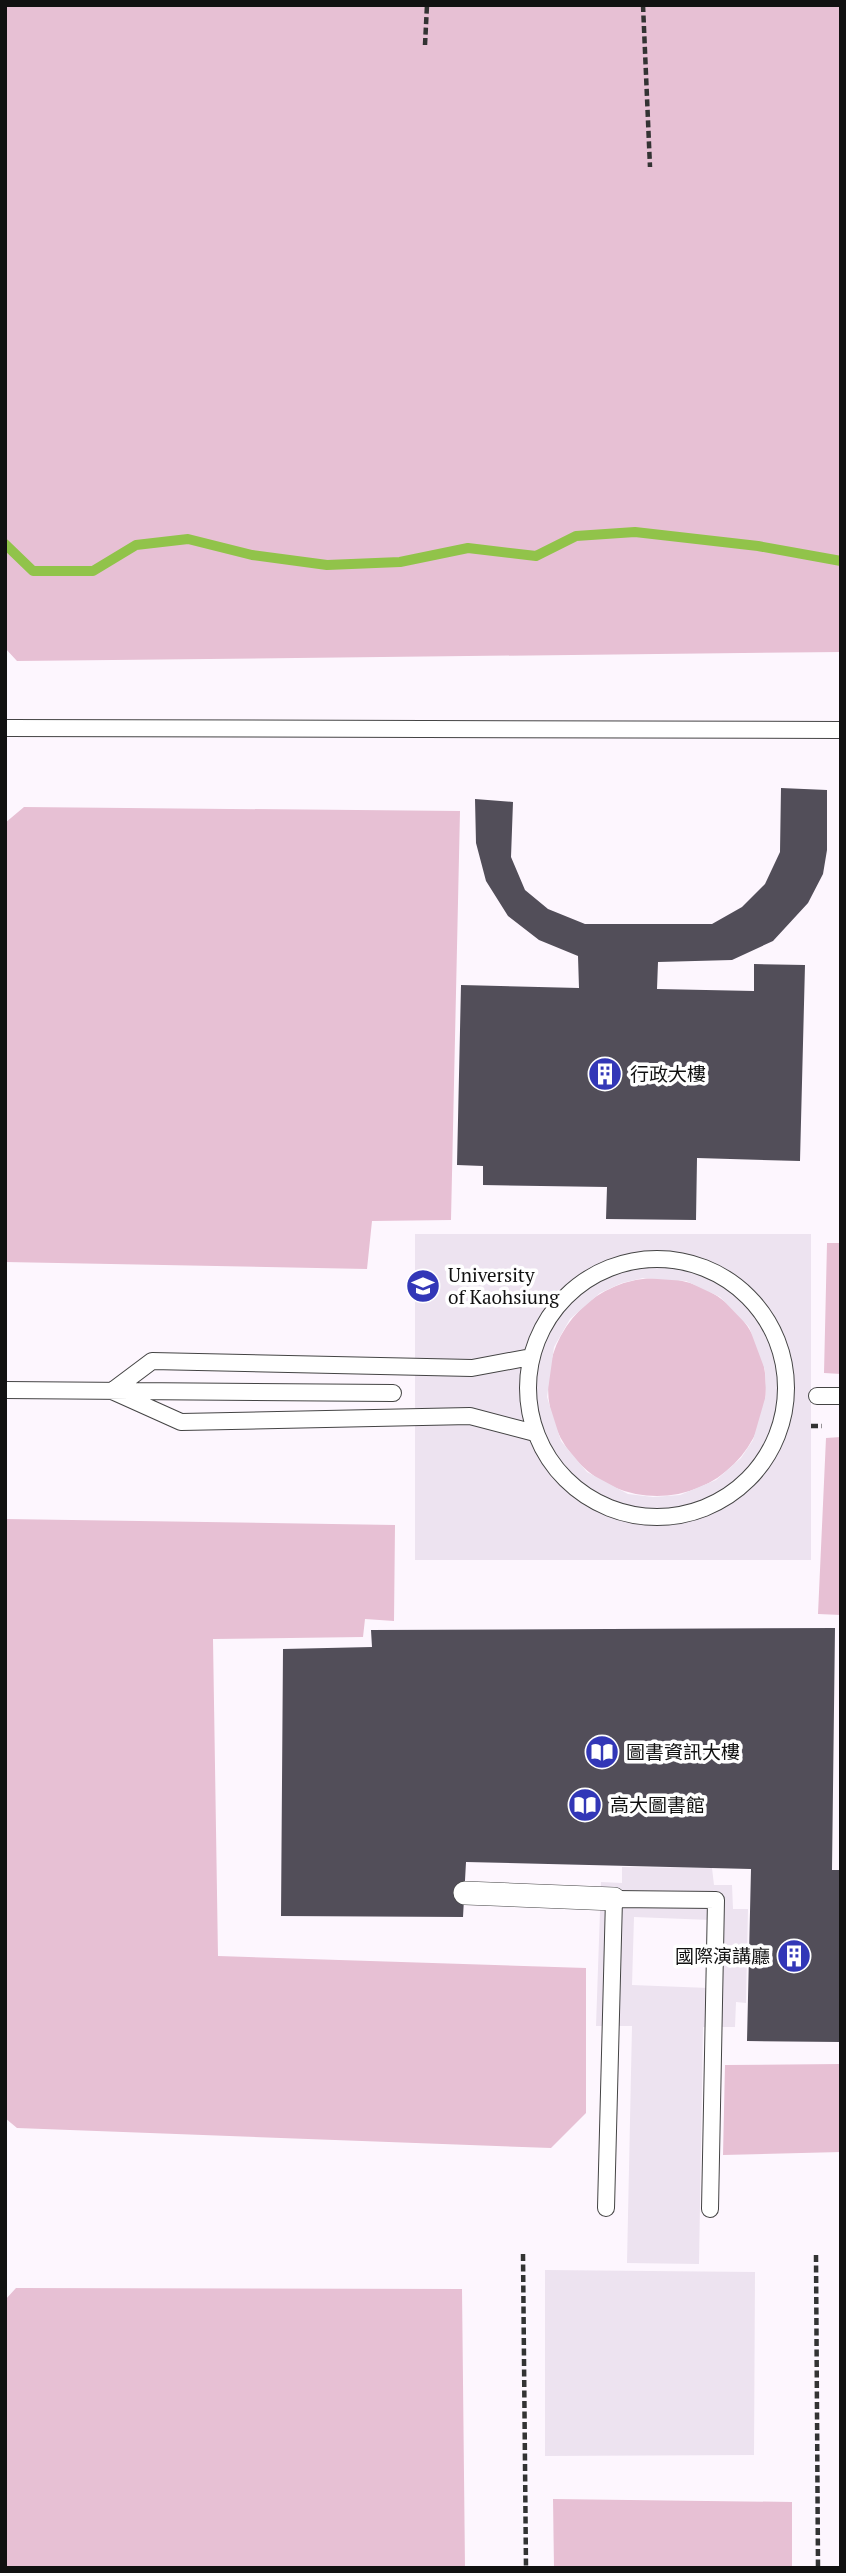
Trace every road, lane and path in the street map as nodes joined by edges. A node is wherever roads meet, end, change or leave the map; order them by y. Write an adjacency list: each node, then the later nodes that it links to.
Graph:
1 (427, 5): 3 (path)
2 (643, 5): 4 (path)
3 (425, 45)
4 (650, 167)
5 (5, 728): 6 (lane)
6 (841, 730)
7 (531, 1357): 9 (lane); 13 (lane); 13 (lane)
8 (5, 1390): 9 (lane)
9 (112, 1391): 10 (lane); 13 (lane)
10 (393, 1393)
11 (817, 1396): 12 (lane)
12 (841, 1396)
13 (535, 1433)
14 (465, 1893): 15 (street)
15 (614, 1899): 16 (lane); 17 (lane)
16 (606, 2208)
17 (710, 2209)
18 (523, 2254): 20 (path)
19 (816, 2255): 21 (path)
20 (526, 2568)
21 (818, 2568)

